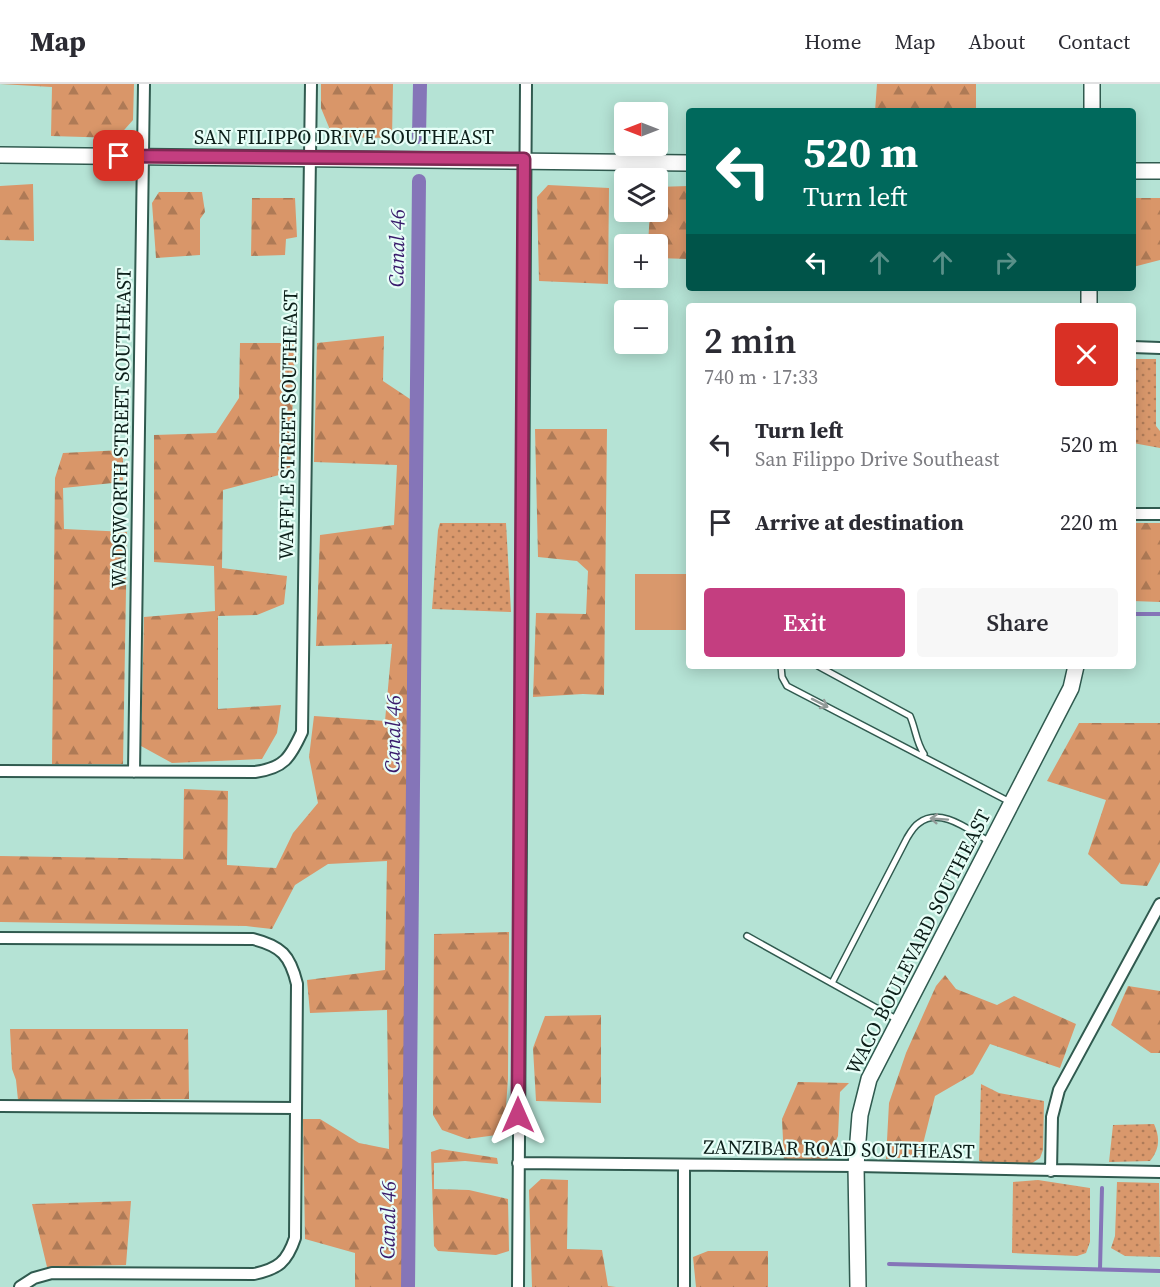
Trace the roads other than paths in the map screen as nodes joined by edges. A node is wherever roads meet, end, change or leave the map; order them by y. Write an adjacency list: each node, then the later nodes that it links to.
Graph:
1 (144, 84): 7 (street, WADSWORTH STREET SOUTHEAST)
2 (311, 84): 8 (street, WAFFLE STREET SOUTHEAST)
3 (526, 84): 9 (street)
4 (1092, 84): 5 (street)
5 (1092, 108)
6 (0, 155): 7 (street, SAN FILIPPO DRIVE SOUTHEAST)
7 (142, 157): 8 (street, SAN FILIPPO DRIVE SOUTHEAST); 22 (street, WADSWORTH STREET SOUTHEAST)
8 (309, 158): 9 (street, SAN FILIPPO DRIVE SOUTHEAST); 22 (street, WAFFLE STREET SOUTHEAST)
9 (524, 159): 10 (street, SAN FILIPPO DRIVE SOUTHEAST); 32 (street)
10 (686, 163)
11 (1136, 171): 12 (street)
12 (1160, 171)
13 (1136, 347): 14 (street)
14 (1160, 348)
15 (1136, 514): 16 (street)
16 (1160, 514)
17 (781, 669): 20 (lane, one-way to 20)
18 (824, 669): 20 (lane)
19 (1075, 669): 23 (street, WACO BOULEVARD SOUTHEAST)
20 (925, 756): 23 (lane)
21 (0, 771): 22 (street)
22 (134, 772)
23 (1012, 802): 24 (street, WACO BOULEVARD SOUTHEAST)
24 (991, 843): 28 (lane, one-way to 28); 29 (street, WACO BOULEVARD SOUTHEAST)
25 (1160, 904): 35 (street)
26 (747, 936): 28 (lane)
27 (0, 938): 31 (street)
28 (832, 983): 29 (lane)
29 (899, 1021): 34 (street, WACO BOULEVARD SOUTHEAST)
30 (0, 1106): 31 (street)
31 (296, 1108): 37 (street)
32 (518, 1163): 33 (street, ZANZIBAR ROAD SOUTHEAST); 38 (street)
33 (684, 1165): 34 (street, ZANZIBAR ROAD SOUTHEAST); 39 (street)
34 (856, 1166): 35 (street, ZANZIBAR ROAD SOUTHEAST); 40 (street, WACO BOULEVARD SOUTHEAST)
35 (1051, 1171): 36 (street, ZANZIBAR ROAD SOUTHEAST)
36 (1160, 1172)
37 (20, 1287)
38 (518, 1287)
39 (684, 1287)
40 (858, 1287)

